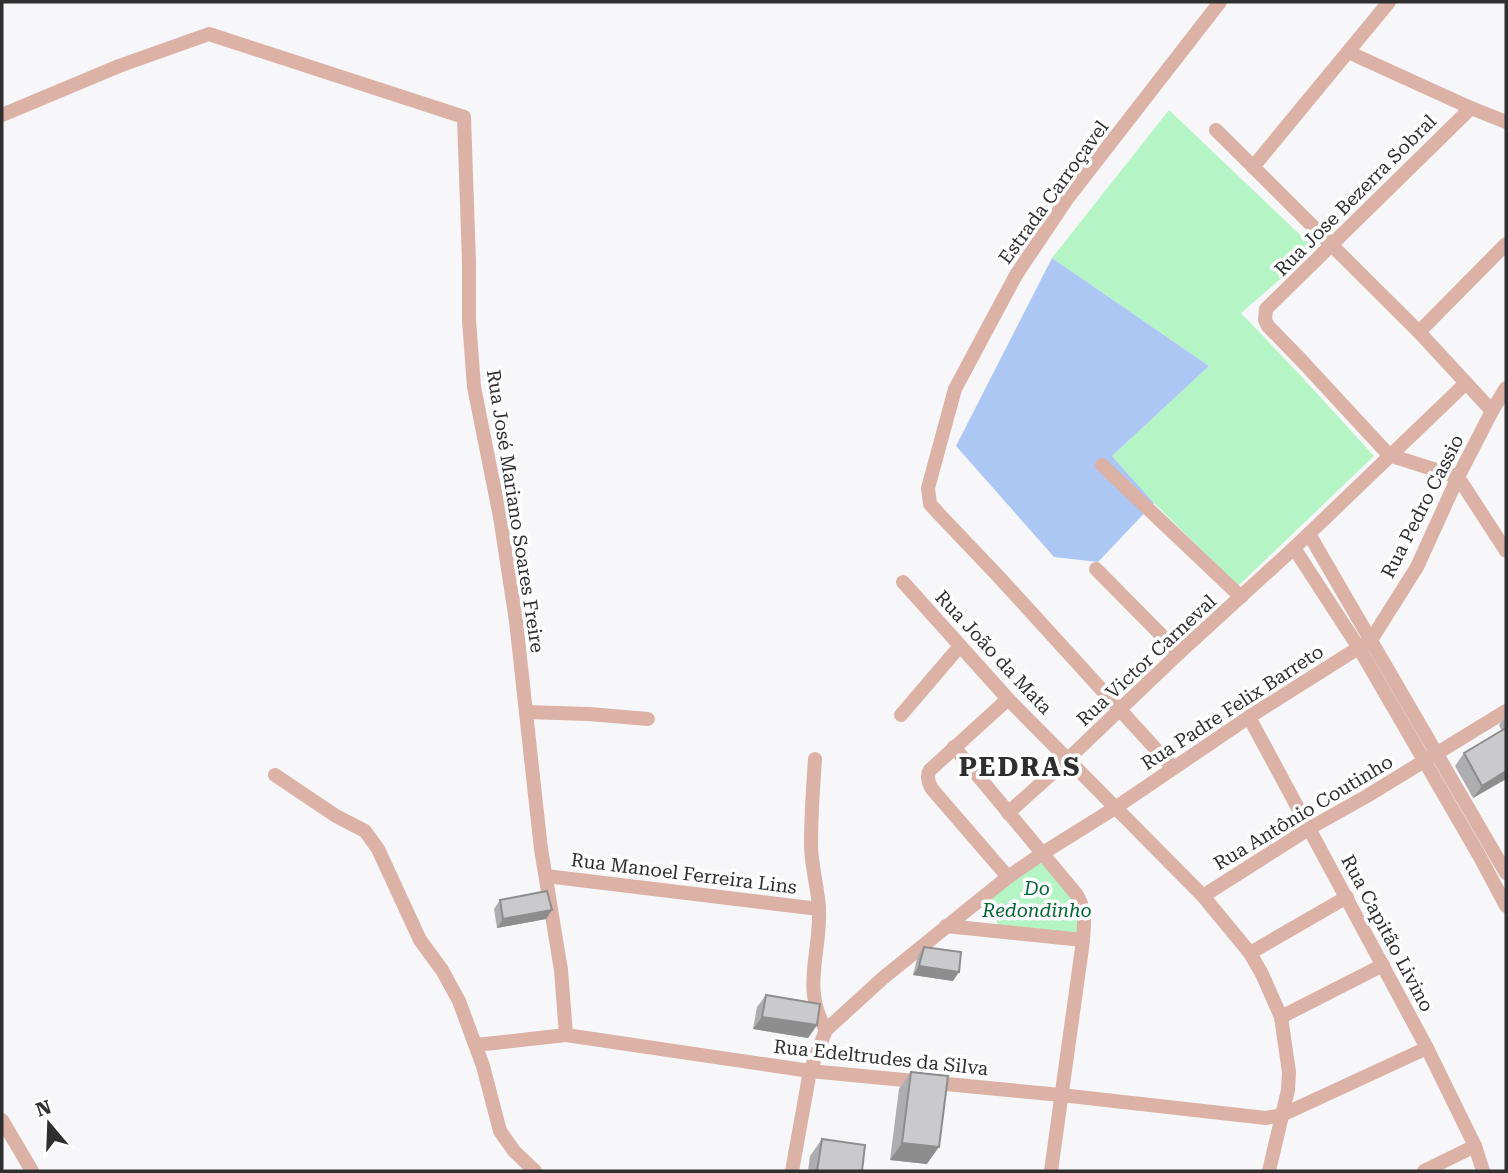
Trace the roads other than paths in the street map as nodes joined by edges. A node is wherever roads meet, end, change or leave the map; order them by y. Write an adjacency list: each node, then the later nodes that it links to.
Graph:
1 (1220, 2): 28 (street, Estrada Carroçavel)
2 (1389, 2): 3 (street)
3 (1348, 52): 4 (street); 8 (street)
4 (1471, 107): 6 (street); 10 (street, Rua Jose Bezerra Sobral)
5 (2, 115): 30 (street, Rua José Mariano Soares Freire)
6 (1506, 122)
7 (1216, 130): 8 (street)
8 (1253, 167): 10 (street)
9 (1506, 244): 11 (street)
10 (1332, 245): 11 (street); 15 (street, Rua Jose Bezerra Sobral)
11 (1419, 332): 12 (street)
12 (1466, 383): 14 (street); 15 (street, Rua Victor Carneval)
13 (1506, 388): 14 (street, Rua Pedro Cassio)
14 (1492, 411): 17 (street, Rua Pedro Cassio)
15 (1389, 456): 17 (street); 18 (street, Rua Victor Carneval)
16 (1102, 465): 23 (street)
17 (1458, 477): 20 (street); 24 (street, Rua Pedro Cassio)
18 (1309, 534): 19 (street, Rua Victor Carneval); 24 (street)
19 (1294, 548): 23 (street, Rua Victor Carneval); 24 (street)
20 (1506, 551)
21 (1096, 569): 26 (street)
22 (903, 582): 25 (street, Rua João da Mata)
23 (1241, 597): 26 (street, Rua Victor Carneval)
24 (1365, 644): 32 (street, Rua Padre Felix Barreto); 35 (street); 38 (street)
25 (960, 646): 27 (street, Rua João da Mata); 31 (street)
26 (1179, 653): 28 (street, Rua Victor Carneval)
27 (1008, 699): 34 (street); 37 (street, Rua João da Mata)
28 (1120, 709): 37 (street, Rua Victor Carneval); 39 (street)
29 (1506, 711): 35 (street, Rua Antônio Coutinho)
30 (526, 712): 33 (street); 49 (street, Rua José Mariano Soares Freire)
31 (901, 715)
32 (1249, 717): 39 (street, Rua Padre Felix Barreto); 43 (street, Rua Capitão Livino)
33 (648, 719)
34 (954, 747): 42 (street); 50 (street)
35 (1437, 753): 38 (street, Rua Antônio Coutinho); 45 (street)
36 (815, 758): 54 (street)
37 (1068, 759): 41 (street, Rua João da Mata); 42 (street, Rua Victor Carneval)
38 (1424, 761): 43 (street, Rua Antônio Coutinho); 47 (street)
39 (1173, 768): 41 (street, Rua Padre Felix Barreto)
40 (275, 775): 62 (street)
41 (1115, 808): 46 (street, Rua Padre Felix Barreto); 51 (street, Rua João da Mata)
42 (1007, 813): 46 (street)
43 (1310, 828): 51 (street, Rua Antônio Coutinho); 52 (street, Rua Capitão Livino)
44 (1506, 840): 45 (street)
45 (1493, 848): 47 (street); 48 (street)
46 (1042, 853): 50 (street, Rua Padre Felix Barreto); 56 (street)
47 (1480, 857): 53 (street)
48 (1506, 873)
49 (546, 876): 54 (street, Rua Manoel Ferreira Lins); 61 (street, Rua José Mariano Soares Freire)
50 (1008, 877): 55 (street, Rua Padre Felix Barreto)
51 (1203, 896): 57 (street, Rua João da Mata)
52 (1347, 897): 57 (street); 58 (street, Rua Capitão Livino)
53 (1506, 906)
54 (819, 909): 60 (street)
55 (946, 926): 56 (street); 60 (street, Rua Padre Felix Barreto)
56 (1083, 940): 65 (street)
57 (1250, 953): 59 (street, Rua João da Mata)
58 (1383, 965): 59 (street); 63 (street, Rua Capitão Livino)
59 (1281, 1017): 66 (street, Rua João da Mata)
60 (825, 1030): 64 (street)
61 (566, 1035): 62 (street, Rua Edeltrudes da Silva); 64 (street, Rua Edeltrudes da Silva)
62 (477, 1045): 70 (street)
63 (1427, 1048): 66 (street); 68 (street, Rua Capitão Livino)
64 (810, 1071): 65 (street, Rua Edeltrudes da Silva); 71 (street)
65 (1060, 1095): 66 (street, Rua Edeltrudes da Silva); 72 (street)
66 (1282, 1115): 73 (street, Rua João da Mata)
67 (2, 1119): 69 (street)
68 (1475, 1146): 74 (street); 75 (street, Rua Capitão Livino)
69 (32, 1171)
70 (535, 1171)
71 (792, 1171)
72 (1051, 1171)
73 (1269, 1171)
74 (1424, 1171)
75 (1483, 1171)

